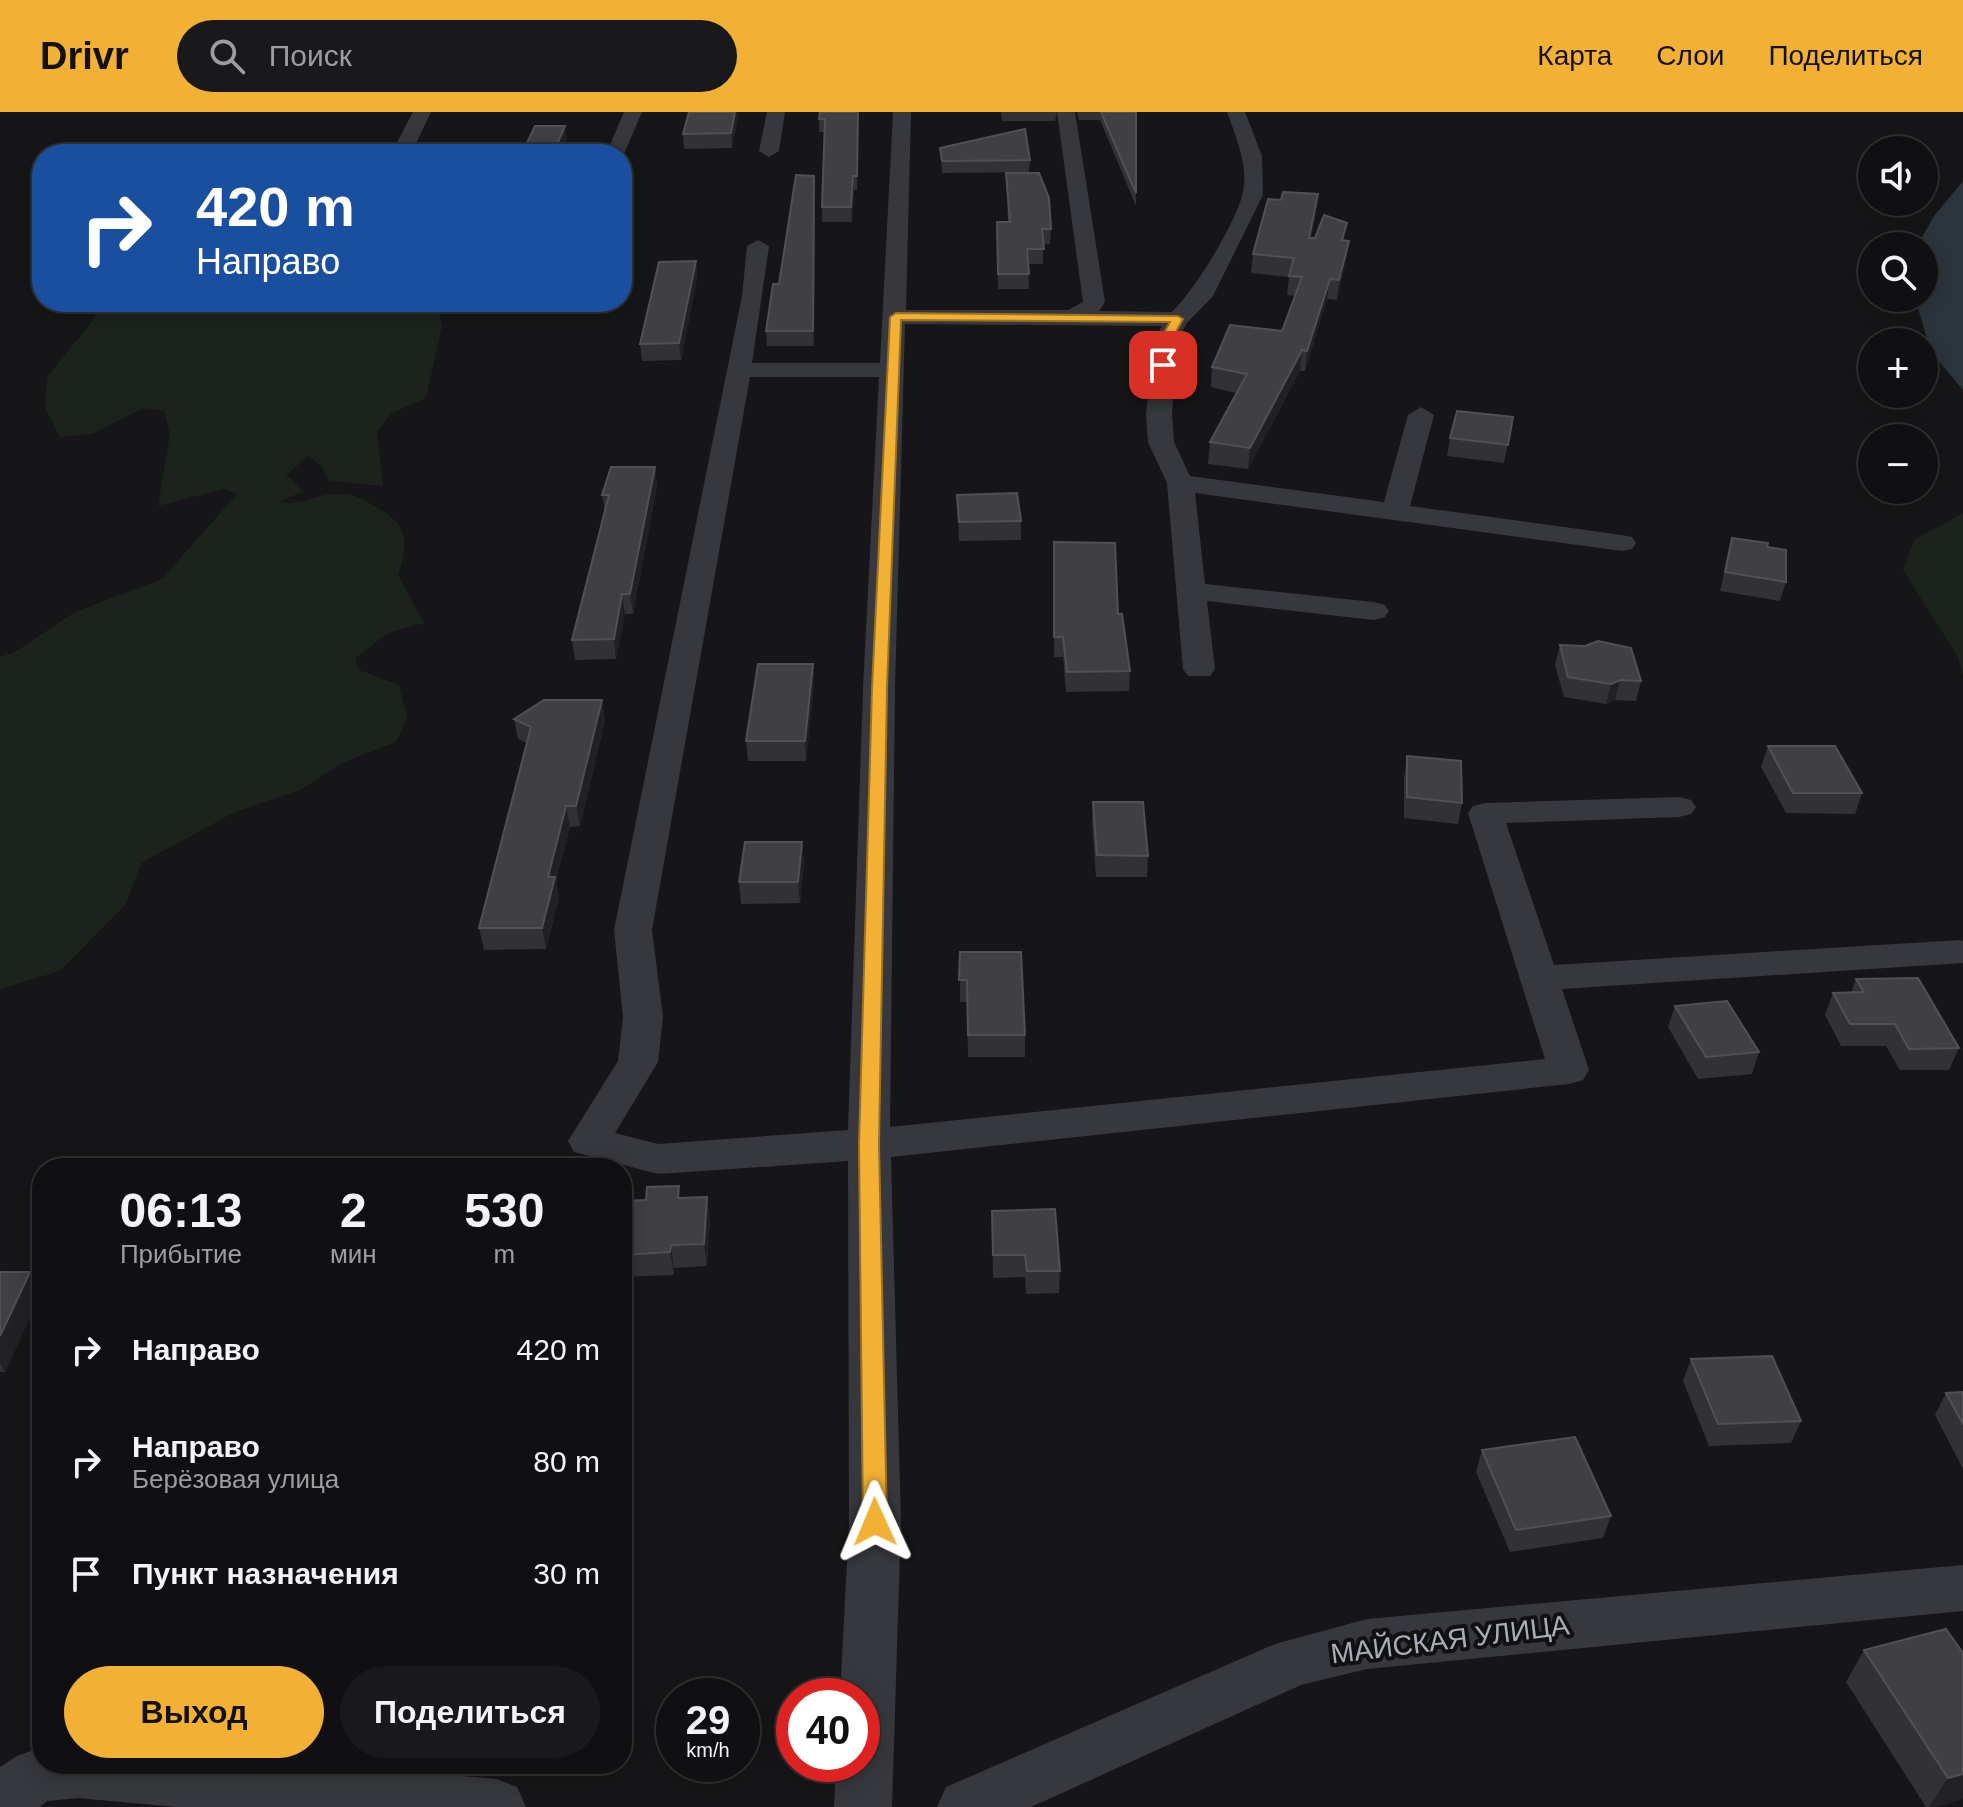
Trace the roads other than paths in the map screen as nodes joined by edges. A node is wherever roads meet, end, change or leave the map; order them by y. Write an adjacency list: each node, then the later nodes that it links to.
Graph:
1 (422, 112): 7 (street)
2 (633, 112): 8 (street)
3 (776, 112): 9 (street)
4 (902, 112): 11 (street)
5 (1066, 112): 12 (street)
6 (1236, 112): 13 (street)
7 (406, 144)
8 (620, 144)
9 (769, 151)
10 (758, 246): 14 (street)
11 (896, 317): 12 (street); 15 (street)
12 (1071, 317): 13 (street)
13 (1178, 319): 17 (street)
14 (738, 370): 15 (street); 26 (street)
15 (891, 370): 26 (street)
16 (1421, 415): 18 (street)
17 (1180, 483): 18 (street); 20 (street)
18 (1395, 512): 19 (street)
19 (1622, 543)
20 (1192, 591): 21 (street); 22 (street)
21 (1374, 611)
22 (1199, 669)
23 (1679, 807): 25 (street)
24 (1960, 952): 25 (street)
25 (1539, 978): 26 (street)
26 (869, 1144): 32 (street)
27 (1963, 1588): 33 (street, МАЙСКАЯ УЛИЦА)
28 (47, 1774): 30 (street)
29 (113, 1774): 31 (street)
30 (0, 1801)
31 (497, 1807)
32 (863, 1807)
33 (966, 1807)

